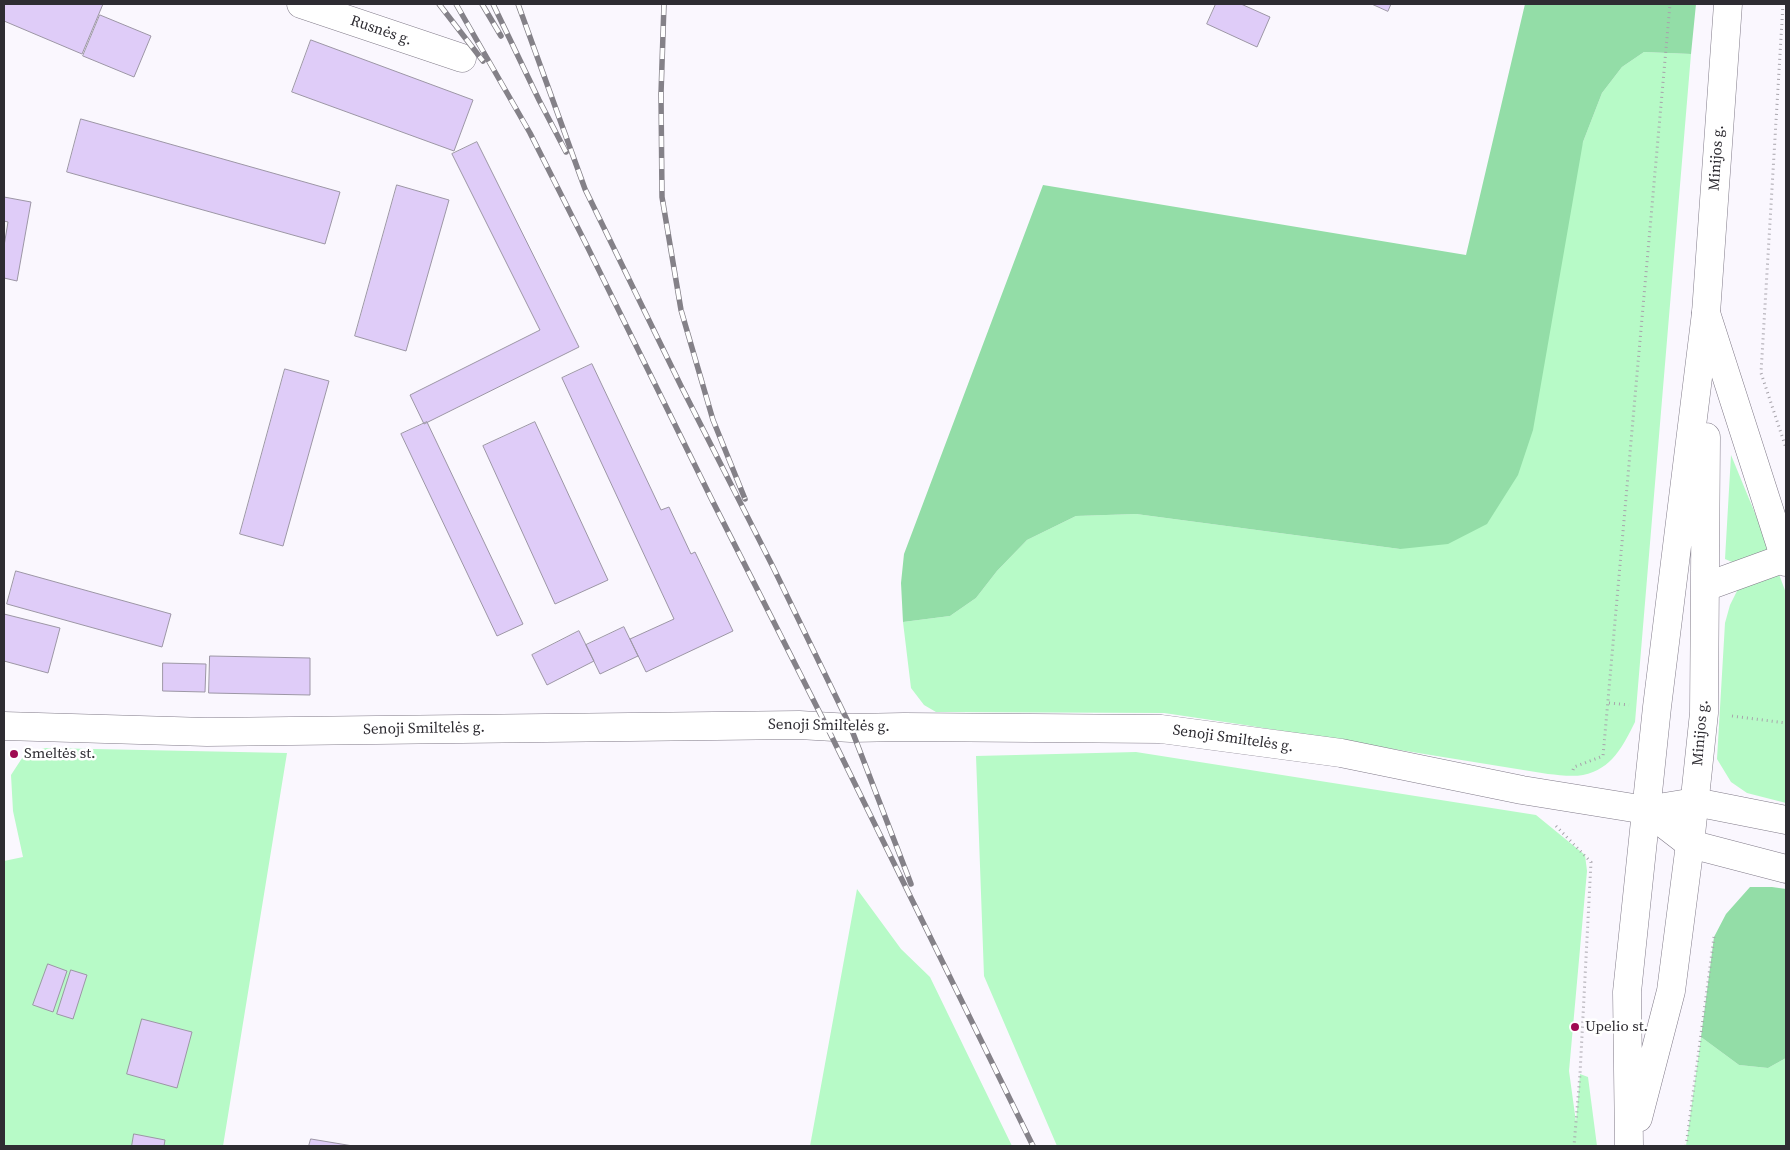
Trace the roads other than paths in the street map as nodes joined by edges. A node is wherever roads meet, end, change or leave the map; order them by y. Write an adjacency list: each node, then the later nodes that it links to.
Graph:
1 (301, 4): 3 (street, Rusnės g.)
2 (1728, 4): 4 (street, Minijos g.)
3 (462, 58)
4 (1706, 313): 5 (street); 6 (street, Minijos g.); 9 (street, Minijos g.)
5 (1786, 560): 6 (street)
6 (1705, 587): 8 (street, Minijos g.)
7 (4, 726): 9 (street, Senoji Smiltelės g.)
8 (1695, 802): 9 (street); 10 (street); 11 (street, Minijos g.)
9 (1646, 810): 11 (street); 13 (street, Minijos g.)
10 (1786, 820)
11 (1690, 844): 12 (street); 13 (street, Minijos g.)
12 (1786, 869)
13 (1630, 1146)

